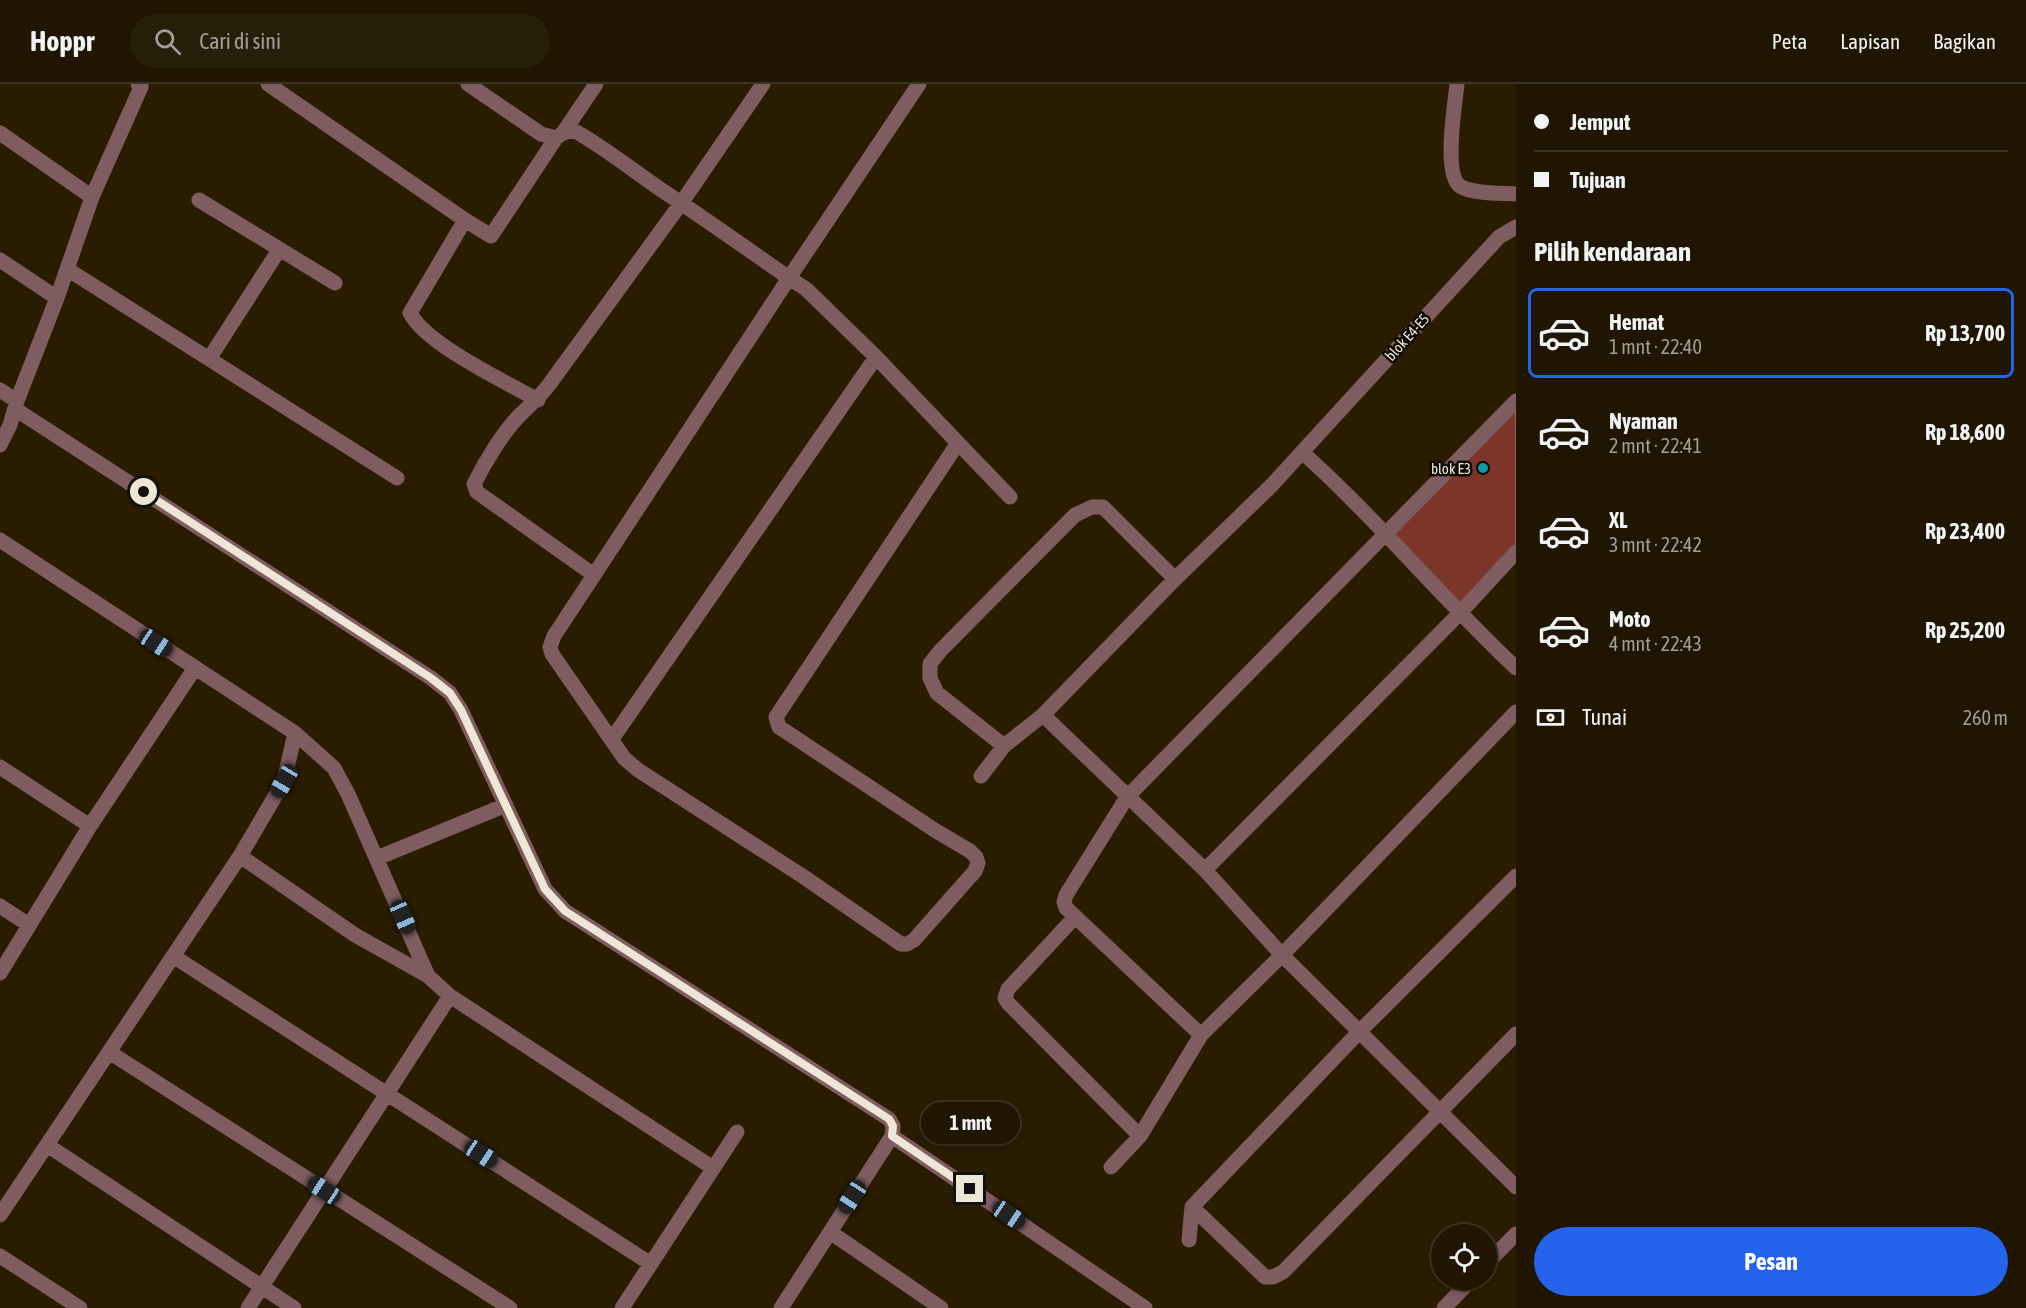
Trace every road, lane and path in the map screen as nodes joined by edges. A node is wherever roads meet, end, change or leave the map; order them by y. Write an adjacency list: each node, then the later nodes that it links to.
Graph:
1 (268, 84): 14 (street)
2 (468, 84): 9 (street)
3 (596, 84): 9 (street)
4 (763, 84): 13 (street)
5 (919, 84): 19 (street)
6 (1457, 84): 10 (street)
7 (141, 85): 11 (street)
8 (0, 133): 11 (street)
9 (559, 135): 13 (street); 14 (street)
10 (1516, 194)
11 (92, 197): 18 (street)
12 (199, 200): 16 (street)
13 (682, 202): 19 (street); 25 (street)
14 (465, 220): 25 (street)
15 (1516, 227): 30 (street, blok E4-E5)
16 (279, 250): 20 (street); 23 (street)
17 (0, 260): 21 (street)
18 (67, 269): 21 (street); 23 (street)
19 (789, 278): 22 (street); 36 (street)
20 (335, 283)
21 (57, 298): 27 (street)
22 (876, 357): 28 (street); 44 (street)
23 (209, 359): 31 (street)
24 (0, 390): 27 (street)
25 (538, 400): 36 (street)
26 (1516, 401): 33 (street)
27 (16, 405): 29 (street); 49 (street)
28 (958, 443): 32 (street); 44 (street)
29 (0, 445)
30 (1302, 452): 33 (street); 37 (street, blok E4-E5)
31 (398, 478)
32 (1010, 498)
33 (1384, 534): 38 (street); 48 (street)
34 (0, 540): 39 (street)
35 (1514, 556): 38 (street)
36 (594, 574): 44 (street)
37 (1175, 579): 42 (street, blok E4-E5); 45 (street)
38 (1460, 613): 40 (street); 53 (street)
39 (195, 668): 43 (street); 50 (street)
40 (1516, 668)
41 (1516, 712): 58 (street)
42 (1043, 715): 45 (street, blok E4-E5); 48 (street)
43 (295, 733): 51 (street); 52 (street)
44 (612, 739)
45 (1004, 746): 47 (street, blok E4-E5)
46 (0, 767): 50 (street)
47 (981, 776)
48 (1127, 797): 53 (street); 56 (street)
49 (506, 805): 52 (street); 70 (street)
50 (90, 826): 57 (street)
51 (240, 856): 59 (street); 61 (street)
52 (377, 858): 61 (street)
53 (1205, 870): 58 (street)
54 (1516, 876): 63 (street)
55 (0, 906): 57 (street)
56 (1075, 916): 65 (street); 71 (street)
57 (29, 925): 60 (street)
58 (1282, 955): 63 (street); 65 (street)
59 (173, 956): 66 (street); 67 (street)
60 (0, 973)
61 (428, 976): 62 (street)
62 (450, 996): 67 (street); 74 (street)
63 (1360, 1031): 68 (street); 77 (street)
64 (1516, 1034): 68 (street)
65 (1201, 1035): 71 (street)
66 (109, 1052): 72 (street); 76 (street)
67 (386, 1093): 76 (street); 84 (street)
68 (1440, 1111): 75 (street); 77 (street)
69 (737, 1132): 74 (street)
70 (892, 1136): 79 (street); 94 (street)
71 (1140, 1136): 73 (street)
72 (47, 1145): 78 (street); 85 (street)
73 (1111, 1167)
74 (713, 1168): 84 (street)
75 (1516, 1187)
76 (324, 1190): 85 (street); 90 (street)
77 (1192, 1207): 81 (street)
78 (0, 1215)
79 (830, 1232): 92 (street); 93 (street)
80 (1516, 1234): 82 (street)
81 (1189, 1240)
82 (1497, 1253)
83 (0, 1256): 87 (street)
84 (651, 1264): 91 (street)
85 (262, 1287): 88 (street); 89 (street)
86 (1462, 1290): 95 (street)
87 (80, 1308)
88 (248, 1308)
89 (294, 1308)
90 (510, 1308)
91 (622, 1308)
92 (781, 1308)
93 (941, 1308)
94 (1145, 1308)
95 (1444, 1308)

